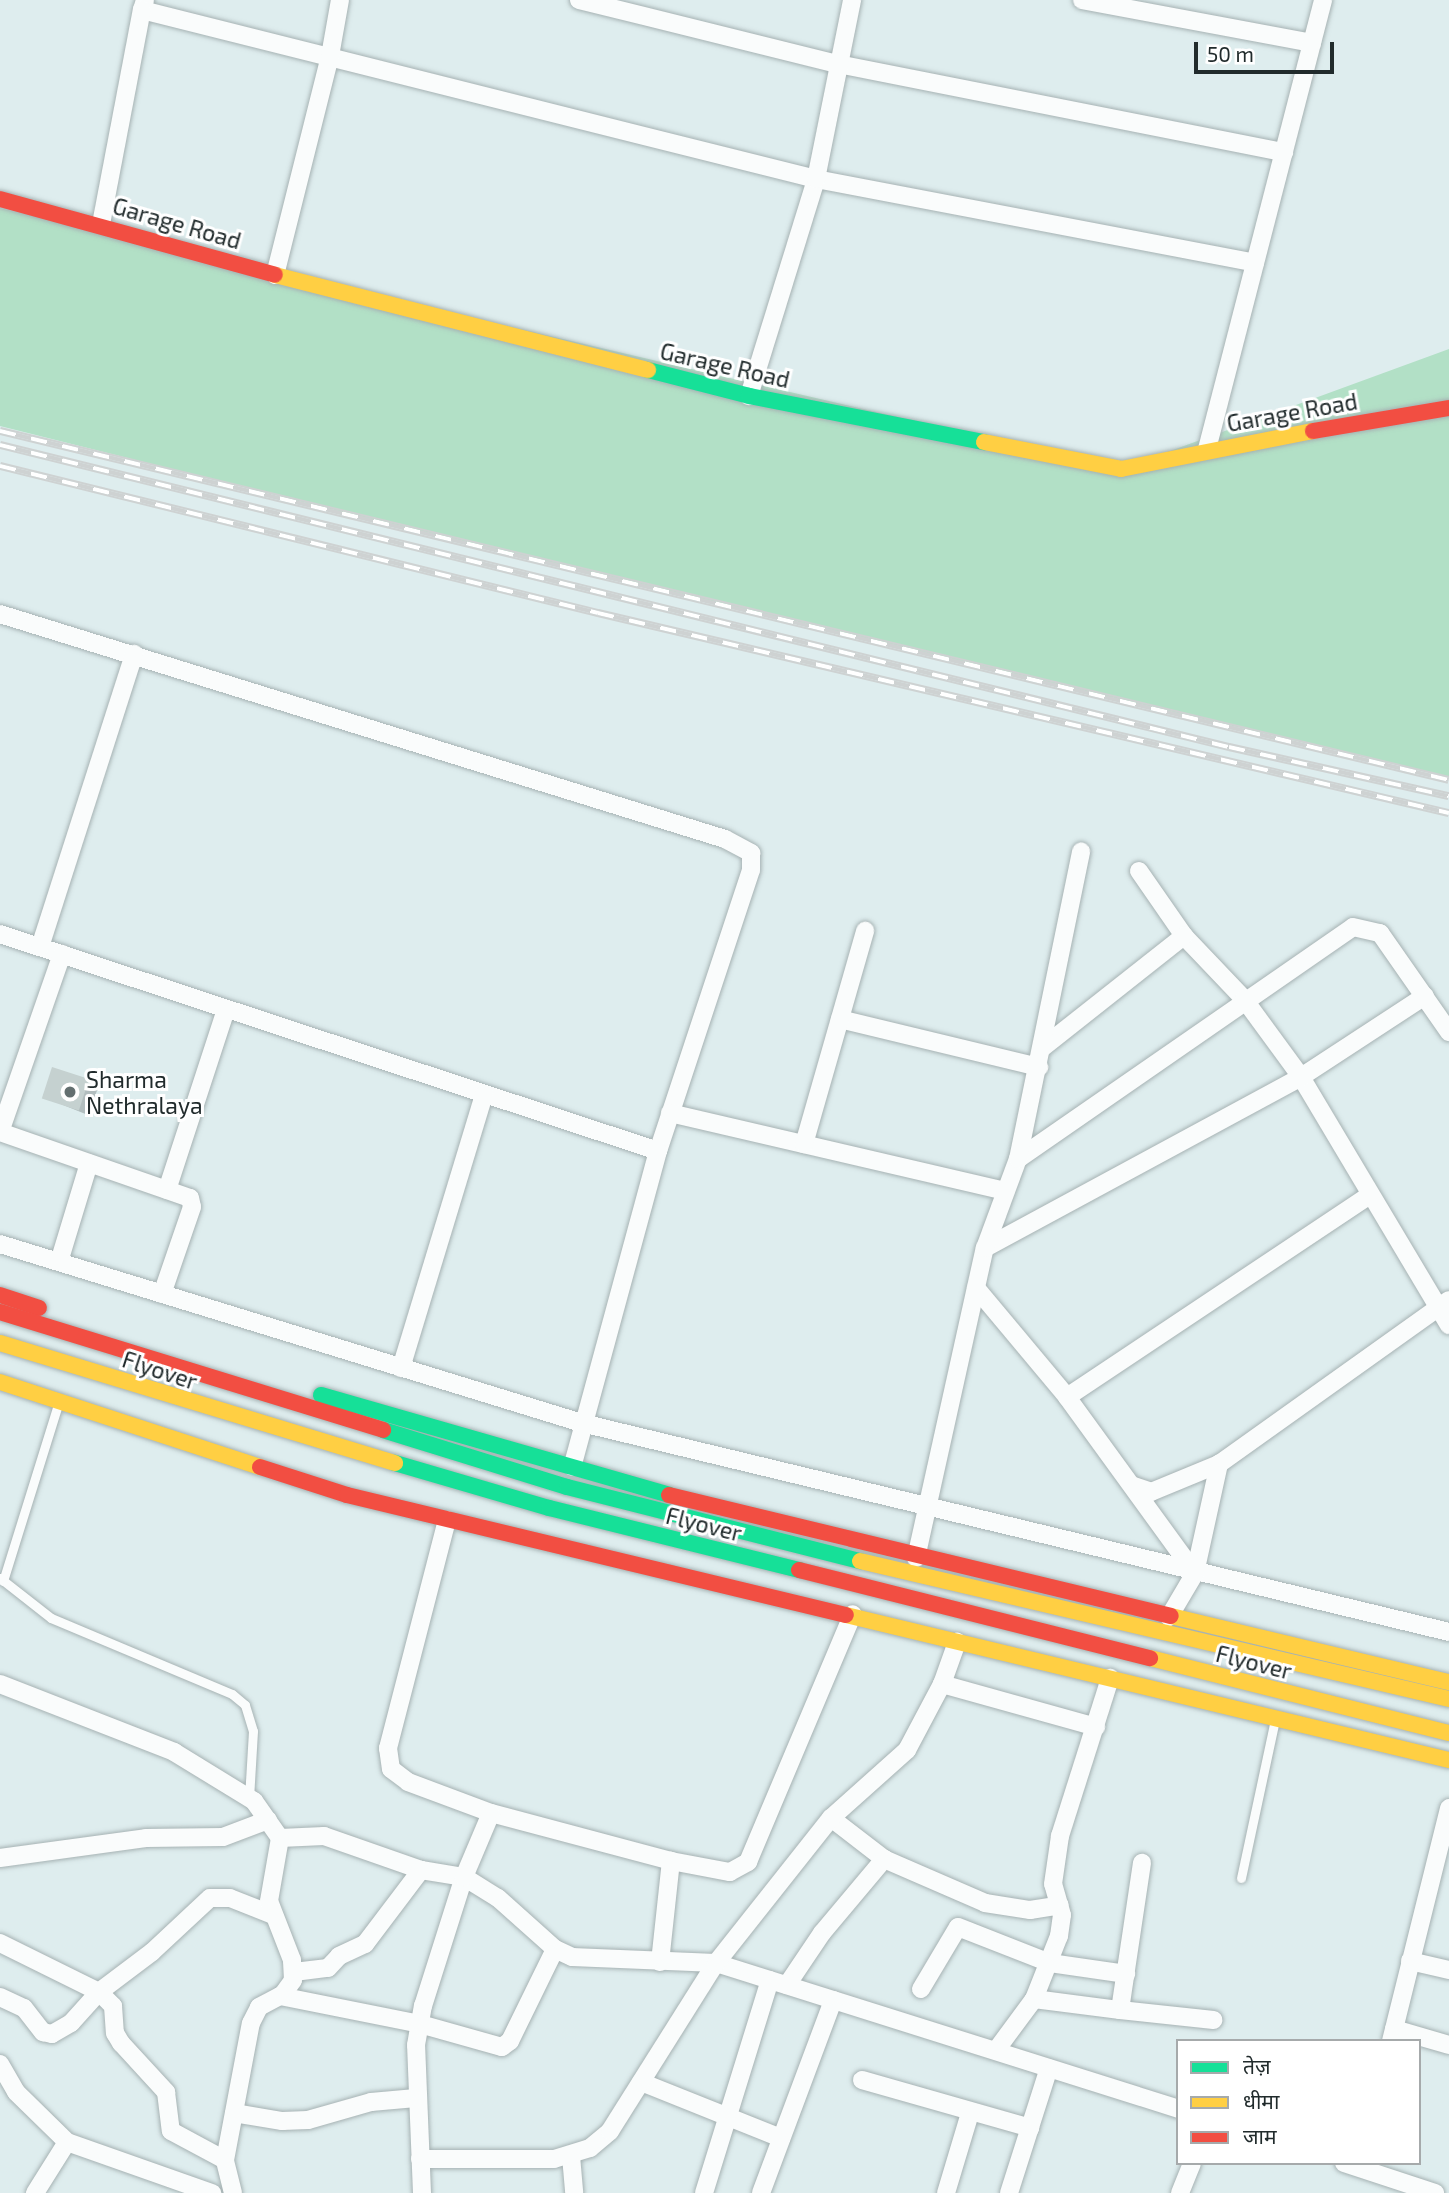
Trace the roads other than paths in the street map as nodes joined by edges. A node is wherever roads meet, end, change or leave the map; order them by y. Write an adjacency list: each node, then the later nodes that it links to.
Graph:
1 (340, 0): 8 (street)
2 (579, 0): 9 (street)
3 (852, 0): 9 (street)
4 (1082, 0): 7 (street)
5 (1323, 0): 7 (street)
6 (144, 5): 8 (street); 13 (street)
7 (1312, 43): 10 (street)
8 (330, 56): 11 (street); 15 (street)
9 (838, 64): 10 (street); 11 (street)
10 (1284, 152): 14 (street)
11 (816, 179): 14 (street); 16 (street)
12 (0, 199): 13 (main road, Garage Road)
13 (101, 223): 15 (main road, Garage Road)
14 (1255, 263): 18 (street)
15 (275, 275): 16 (main road, Garage Road)
16 (749, 396): 18 (main road, Garage Road)
17 (1449, 408): 18 (main road, Garage Road)
18 (1207, 449)
19 (0, 614): 20 (street)
20 (134, 654): 26 (street); 37 (street)
21 (1081, 851): 33 (street)
22 (1139, 871): 25 (street)
23 (865, 931): 31 (street)
24 (0, 934): 26 (street)
25 (1184, 936): 29 (street); 33 (street)
26 (40, 947): 27 (street)
27 (62, 954): 30 (street); 38 (street)
28 (1424, 996): 29 (street); 32 (street); 35 (street)
29 (1244, 999): 35 (street); 41 (street)
30 (226, 1009): 36 (street); 43 (street)
31 (840, 1019): 34 (street); 39 (street)
32 (1449, 1032)
33 (1042, 1048): 34 (street)
34 (1039, 1067): 41 (street)
35 (1301, 1077): 45 (street); 47 (street)
36 (484, 1094): 40 (street); 56 (street)
37 (670, 1113): 39 (street); 40 (street)
38 (0, 1132): 42 (street)
39 (804, 1144): 44 (street)
40 (658, 1151): 60 (street)
41 (1018, 1159): 44 (street)
42 (89, 1163): 43 (street); 48 (street)
43 (167, 1190): 50 (street)
44 (1004, 1191): 47 (street)
45 (1370, 1195): 52 (street); 58 (street)
46 (0, 1244): 48 (street)
47 (985, 1248): 49 (street)
48 (59, 1262): 50 (street)
49 (976, 1288): 58 (street); 64 (street)
50 (162, 1294): 56 (street)
51 (0, 1295): 62 (main road)
52 (1442, 1304): 54 (street); 61 (street)
53 (0, 1312): 78 (main road, Flyover)
54 (1449, 1325)
55 (0, 1343): 81 (main road, Flyover)
56 (401, 1367): 60 (street)
57 (0, 1382): 59 (main road)
58 (1067, 1397): 63 (street)
59 (58, 1404): 65 (main road); 68 (lane)
60 (582, 1423): 62 (street); 64 (street)
61 (1219, 1464): 63 (street); 67 (street)
62 (572, 1467): 66 (main road)
63 (1134, 1486): 67 (street)
64 (928, 1506): 66 (street); 67 (street)
65 (447, 1520): 69 (main road); 88 (street)
66 (916, 1558): 70 (main road)
67 (1195, 1573): 70 (street); 71 (street)
68 (2, 1580): 86 (lane)
69 (853, 1614): 72 (main road); 94 (street)
70 (1169, 1617): 73 (main road)
71 (1449, 1632)
72 (957, 1642): 74 (main road); 77 (street)
73 (1404, 1671): 75 (main road); 78 (main road)
74 (1110, 1678): 80 (main road); 82 (street)
75 (1449, 1682)
76 (0, 1684): 86 (street)
77 (942, 1684): 82 (street); 89 (street)
78 (1402, 1688): 79 (main road, Flyover)
79 (1449, 1699)
80 (1275, 1718): 84 (main road); 98 (lane)
81 (1400, 1721): 83 (main road, Flyover); 84 (main road)
82 (1096, 1727): 99 (street)
83 (1449, 1732)
84 (1391, 1746): 85 (main road)
85 (1449, 1760)
86 (249, 1798): 90 (street)
87 (1449, 1808): 104 (street)
88 (491, 1813): 94 (street); 97 (street)
89 (831, 1818): 93 (street); 105 (street)
90 (268, 1820): 91 (street); 92 (street)
91 (280, 1838): 96 (street); 100 (street)
92 (0, 1858)
93 (884, 1859): 99 (street); 111 (street)
94 (671, 1861): 103 (street)
95 (1142, 1863): 109 (street)
96 (421, 1870): 97 (street); 108 (street)
97 (464, 1877): 102 (street); 120 (street)
98 (1241, 1878)
99 (1060, 1905): 106 (street)
100 (273, 1915): 108 (street); 113 (street)
101 (0, 1943): 113 (street)
102 (555, 1949): 103 (street); 120 (street)
103 (660, 1962): 105 (street)
104 (1410, 1962): 107 (street); 121 (street)
105 (716, 1963): 110 (street); 129 (street)
106 (1050, 1963): 109 (street); 112 (street); 116 (street)
107 (1449, 1970)
108 (294, 1972): 114 (street)
109 (1126, 1974): 118 (street)
110 (770, 1980): 111 (street); 134 (street)
111 (788, 1986): 117 (street)
112 (921, 1989)
113 (99, 1992): 115 (street); 140 (street)
114 (280, 1996): 120 (street); 132 (street)
115 (0, 1997)
116 (1034, 1999): 118 (street); 122 (street)
117 (840, 2002): 122 (street); 136 (street)
118 (1120, 2010): 119 (street)
119 (1213, 2020)
120 (420, 2024): 130 (street)
121 (1392, 2035): 123 (street)
122 (1006, 2037): 127 (street)
123 (1415, 2039)
124 (1421, 2040): 125 (street)
125 (1449, 2045)
126 (0, 2064): 137 (street)
127 (1049, 2068): 131 (street); 135 (street)
128 (862, 2080): 133 (street)
129 (641, 2082): 134 (street); 138 (street)
130 (416, 2098): 132 (street); 139 (street)
131 (1176, 2108)
132 (234, 2113): 140 (street)
133 (970, 2113): 135 (street); 151 (street)
134 (727, 2119): 136 (street); 149 (street)
135 (1030, 2128): 152 (street)
136 (782, 2138): 150 (street)
137 (67, 2142): 144 (street); 145 (street)
138 (571, 2156): 139 (street); 148 (street)
139 (420, 2159): 147 (street)
140 (225, 2160): 146 (street)
141 (1192, 2165): 143 (street)
142 (1355, 2165): 153 (street)
143 (1187, 2191)
144 (35, 2193)
145 (212, 2193)
146 (233, 2193)
147 (422, 2193)
148 (574, 2193)
149 (704, 2193)
150 (761, 2193)
151 (946, 2193)
152 (1009, 2193)
153 (1435, 2193)

